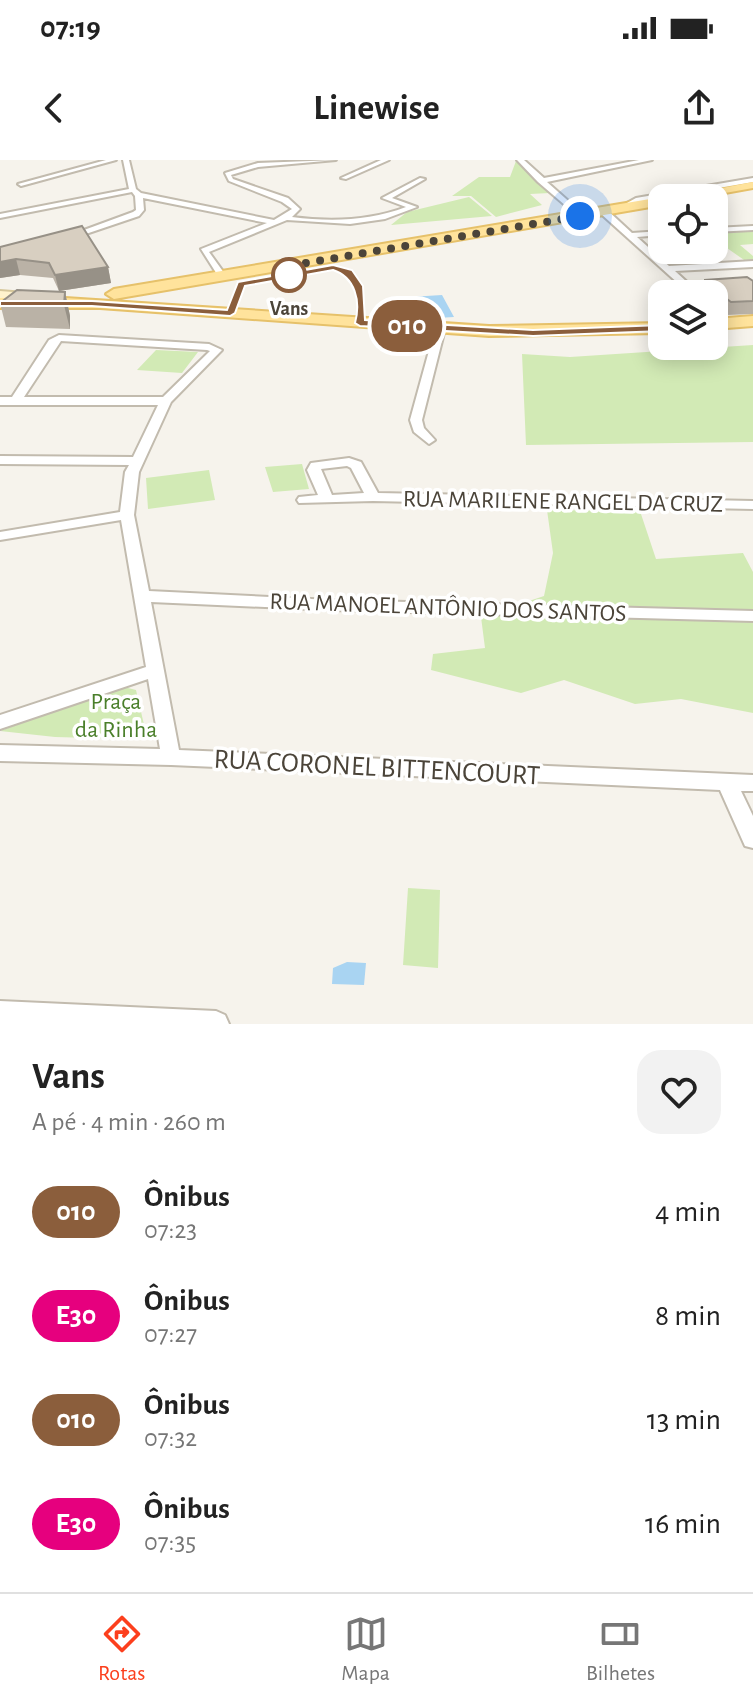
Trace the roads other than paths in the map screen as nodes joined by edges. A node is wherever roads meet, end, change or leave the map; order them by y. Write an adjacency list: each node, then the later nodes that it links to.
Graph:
1 (113, 160): 11 (street)
2 (126, 160): 13 (street)
3 (333, 160): 19 (street)
4 (386, 160): 7 (street)
5 (520, 160): 9 (street)
6 (649, 160): 9 (street)
7 (344, 178)
8 (422, 179): 19 (street)
9 (540, 181): 18 (street)
10 (753, 182): 12 (main road); 15 (street)
11 (21, 184)
12 (728, 187)
13 (138, 196): 17 (street); 20 (street); 25 (street)
14 (648, 203): 15 (main road)
15 (633, 206): 16 (main road)
16 (603, 211): 18 (main road); 24 (street)
17 (0, 216)
18 (580, 216): 28 (main road)
19 (286, 218): 20 (street)
20 (275, 222): 28 (street)
21 (753, 228): 22 (street)
22 (728, 229)
23 (648, 234): 24 (street)
24 (630, 235): 27 (street)
25 (55, 242)
26 (753, 264): 27 (street)
27 (668, 269): 29 (street)
28 (223, 277): 30 (main road)
29 (680, 280)
30 (57, 298): 31 (main road); 32 (main road)
31 (0, 299): 32 (main road)
32 (92, 304): 35 (main road)
33 (728, 320): 34 (main road)
34 (753, 321)
35 (440, 329): 36 (main road); 40 (street)
36 (648, 329)
37 (0, 401): 38 (street)
38 (16, 401): 39 (street); 39 (street)
39 (166, 401): 42 (street)
40 (429, 440)
41 (0, 460): 42 (street)
42 (135, 461): 47 (street)
43 (326, 497): 44 (street, RUA MARILENE RANGEL DA CRUZ); 44 (street, RUA MARILENE RANGEL DA CRUZ); 45 (street, RUA MARILENE RANGEL DA CRUZ)
44 (373, 497): 46 (street, RUA MARILENE RANGEL DA CRUZ)
45 (304, 500)
46 (753, 505)
47 (127, 515): 48 (street); 49 (street)
48 (0, 536)
49 (143, 596): 50 (street, RUA MANOEL ANTÔNIO DOS SANTOS); 51 (street)
50 (753, 616)
51 (156, 670): 52 (street); 54 (street)
52 (0, 722)
53 (0, 753): 54 (street, RUA CORONEL BITTENCOURT)
54 (171, 757): 55 (street, RUA CORONEL BITTENCOURT)
55 (727, 782): 56 (street, RUA CORONEL BITTENCOURT); 57 (street)
56 (753, 783)
57 (753, 839)
58 (0, 1014): 59 (street)
59 (216, 1024)

